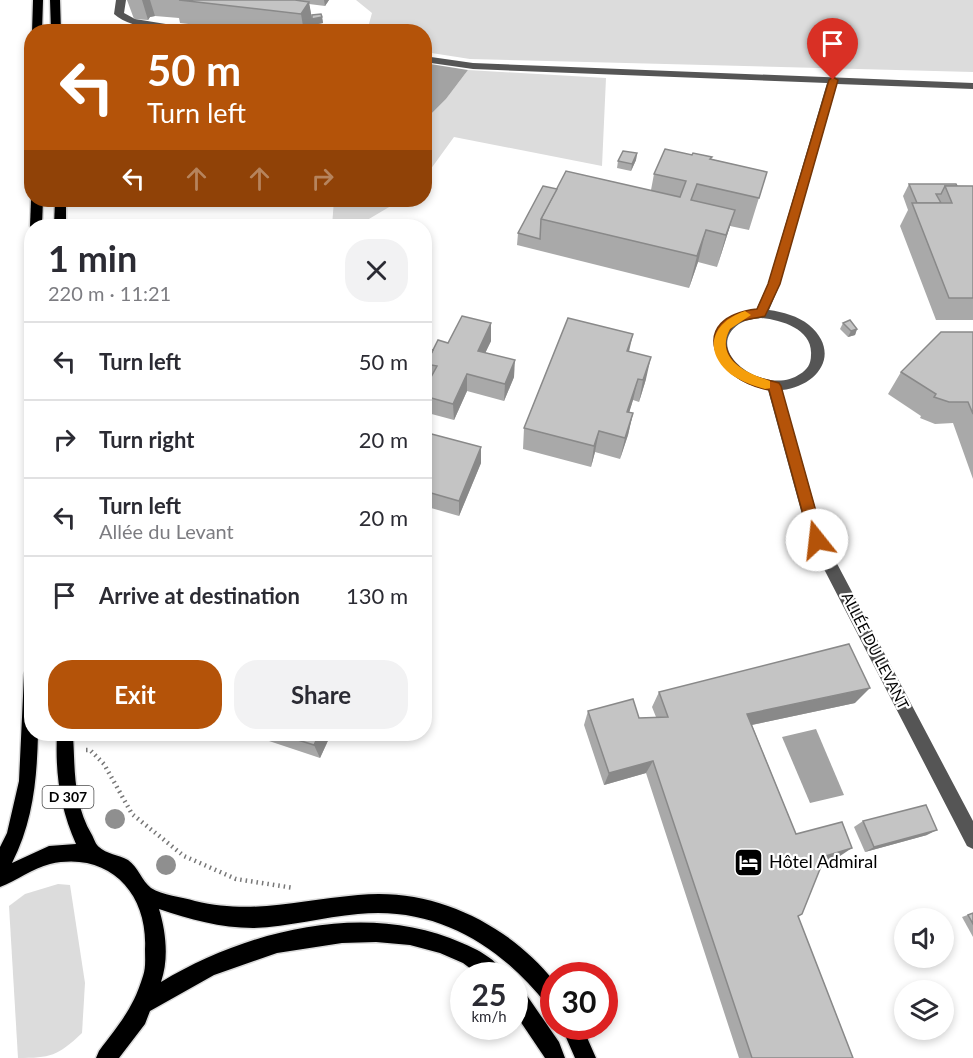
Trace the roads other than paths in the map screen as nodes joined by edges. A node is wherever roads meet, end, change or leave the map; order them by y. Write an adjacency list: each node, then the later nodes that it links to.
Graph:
1 (38, 0): 4 (main road)
2 (55, 0): 5 (main road)
3 (121, 0): 6 (street)
4 (37, 24)
5 (56, 24)
6 (148, 24)
7 (432, 60): 8 (street)
8 (833, 80): 9 (street); 10 (street)
9 (973, 86)
10 (761, 313): 11 (street); 11 (street)
11 (774, 386): 14 (street, ALLÉE DU LEVANT)
12 (30, 741): 16 (main road, D 307)
13 (65, 741): 15 (main road, D 307)
14 (973, 840)
15 (93, 855): 17 (main road); 18 (main road)
16 (0, 866)
17 (0, 878)
18 (147, 896): 20 (main road); 21 (main road)
19 (479, 962): 21 (main road)
20 (540, 978)
21 (146, 1003): 24 (main road)
22 (528, 1013): 25 (main road)
23 (578, 1040): 26 (main road)
24 (106, 1058)
25 (555, 1058)
26 (586, 1058)

